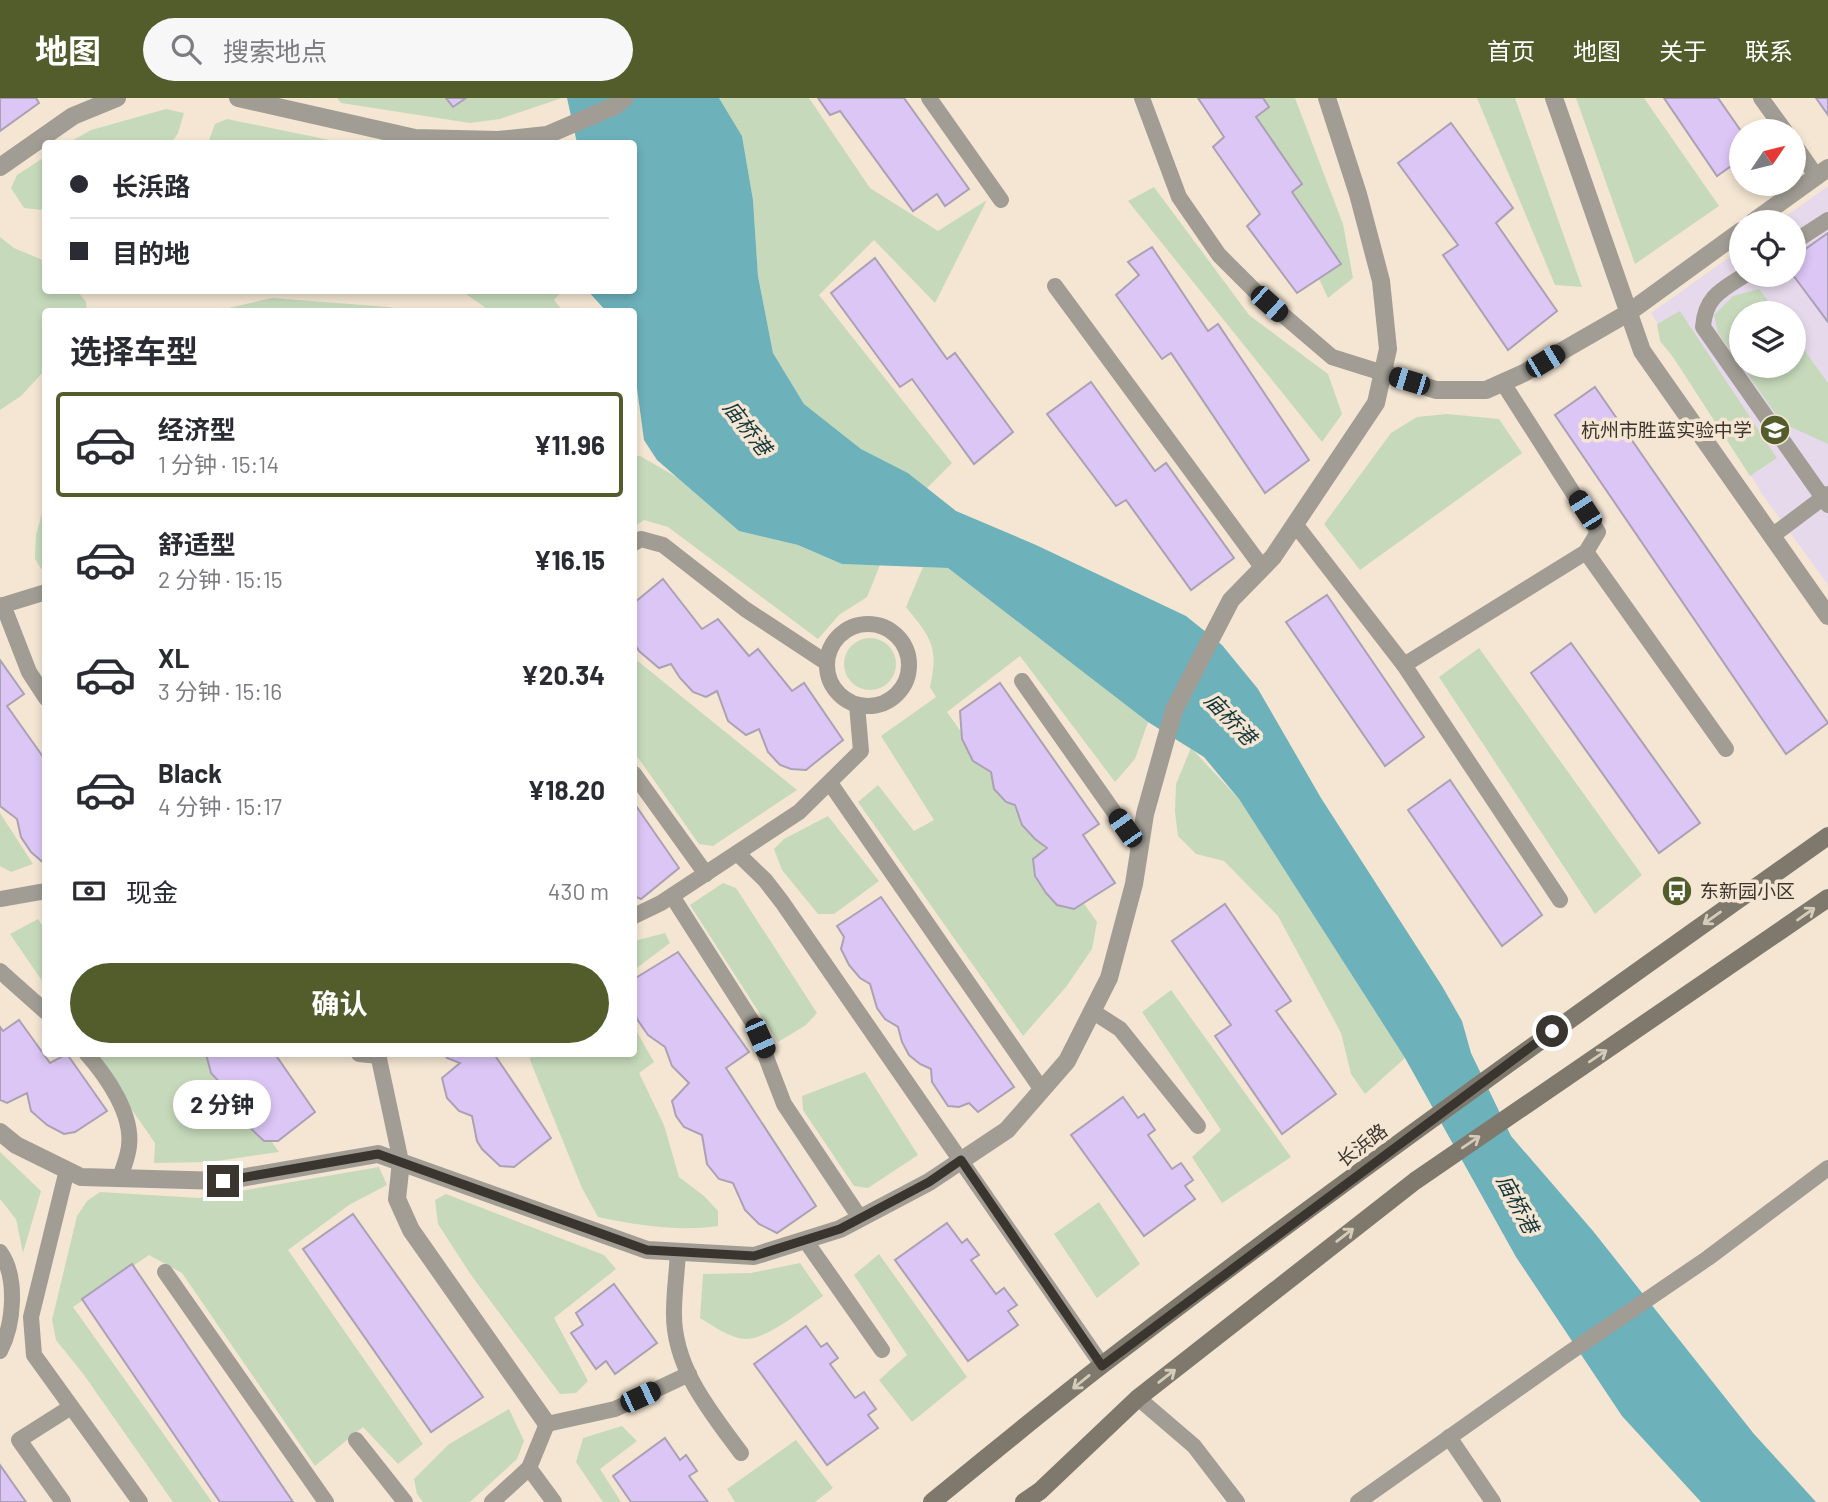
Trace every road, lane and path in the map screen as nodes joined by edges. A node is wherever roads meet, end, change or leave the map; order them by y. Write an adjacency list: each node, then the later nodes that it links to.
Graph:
1 (117, 98): 11 (street)
2 (238, 98): 3 (street)
3 (625, 98)
4 (929, 98): 13 (lane)
5 (1142, 98): 21 (lane)
6 (1327, 98): 21 (street)
7 (1554, 98): 20 (street)
8 (1761, 98): 9 (lane)
9 (1776, 119)
10 (1806, 156): 12 (lane)
11 (0, 167)
12 (1822, 173): 14 (street)
13 (1000, 200)
14 (1771, 210)
15 (1828, 220): 16 (lane)
16 (1806, 234)
17 (1729, 240): 20 (street)
18 (1729, 285): 23 (lane)
19 (1055, 286): 28 (lane)
20 (1628, 313): 22 (street); 25 (street)
21 (1383, 373): 22 (street); 24 (street)
22 (1503, 383): 27 (lane)
23 (1826, 499): 25 (lane)
24 (1295, 524): 28 (street); 33 (lane)
25 (1772, 536): 31 (street)
26 (637, 541): 32 (lane)
27 (1586, 552): 33 (lane); 37 (lane)
28 (1262, 568): 41 (street)
29 (42, 593): 30 (lane)
30 (1, 605): 35 (lane)
31 (1828, 615)
32 (827, 663): 36 (lane); 36 (lane)
33 (1404, 665): 48 (lane)
34 (1022, 681): 41 (lane)
35 (42, 692)
36 (856, 705): 39 (lane)
37 (1726, 749)
38 (637, 778): 43 (lane)
39 (830, 783): 42 (lane); 55 (lane)
40 (1828, 836): 70 (main road, 长浜路, one-way to 70)
41 (1140, 849): 52 (street)
42 (737, 853): 43 (lane); 58 (lane)
43 (706, 874): 45 (lane)
44 (42, 892): 47 (lane)
45 (672, 896): 49 (lane); 63 (lane)
46 (1828, 898): 72 (main road, one-way to 46)
47 (0, 899)
48 (1560, 900)
49 (637, 914)
50 (0, 971): 51 (lane)
51 (42, 1008)
52 (1092, 1011): 55 (street); 56 (lane)
53 (89, 1057): 62 (lane)
54 (378, 1057): 59 (lane)
55 (1042, 1090): 58 (street)
56 (1198, 1126)
57 (0, 1132): 61 (street)
58 (961, 1160): 63 (street); 70 (lane)
59 (401, 1162): 62 (street); 66 (street); 74 (street)
60 (1828, 1168): 75 (lane)
61 (67, 1170): 62 (street); 73 (lane)
62 (120, 1178)
63 (860, 1219): 64 (street)
64 (805, 1240): 66 (street); 68 (lane)
65 (0, 1252): 69 (lane)
66 (678, 1252): 71 (lane)
67 (165, 1272): 81 (lane)
68 (882, 1350)
69 (0, 1351)
70 (1102, 1366): 85 (main road, 长浜路, one-way to 85)
71 (689, 1374): 74 (lane); 77 (lane)
72 (1139, 1398): 86 (main road); 87 (lane)
73 (71, 1407): 79 (lane); 80 (lane)
74 (547, 1424): 78 (lane)
75 (1449, 1437): 88 (lane); 89 (lane)
76 (356, 1440): 82 (lane)
77 (741, 1453)
78 (529, 1468): 83 (lane); 84 (lane)
79 (63, 1502)
80 (140, 1502)
81 (326, 1502)
82 (405, 1502)
83 (492, 1502)
84 (554, 1502)
85 (932, 1502)
86 (1024, 1502)
87 (1237, 1502)
88 (1358, 1502)
89 (1493, 1502)

